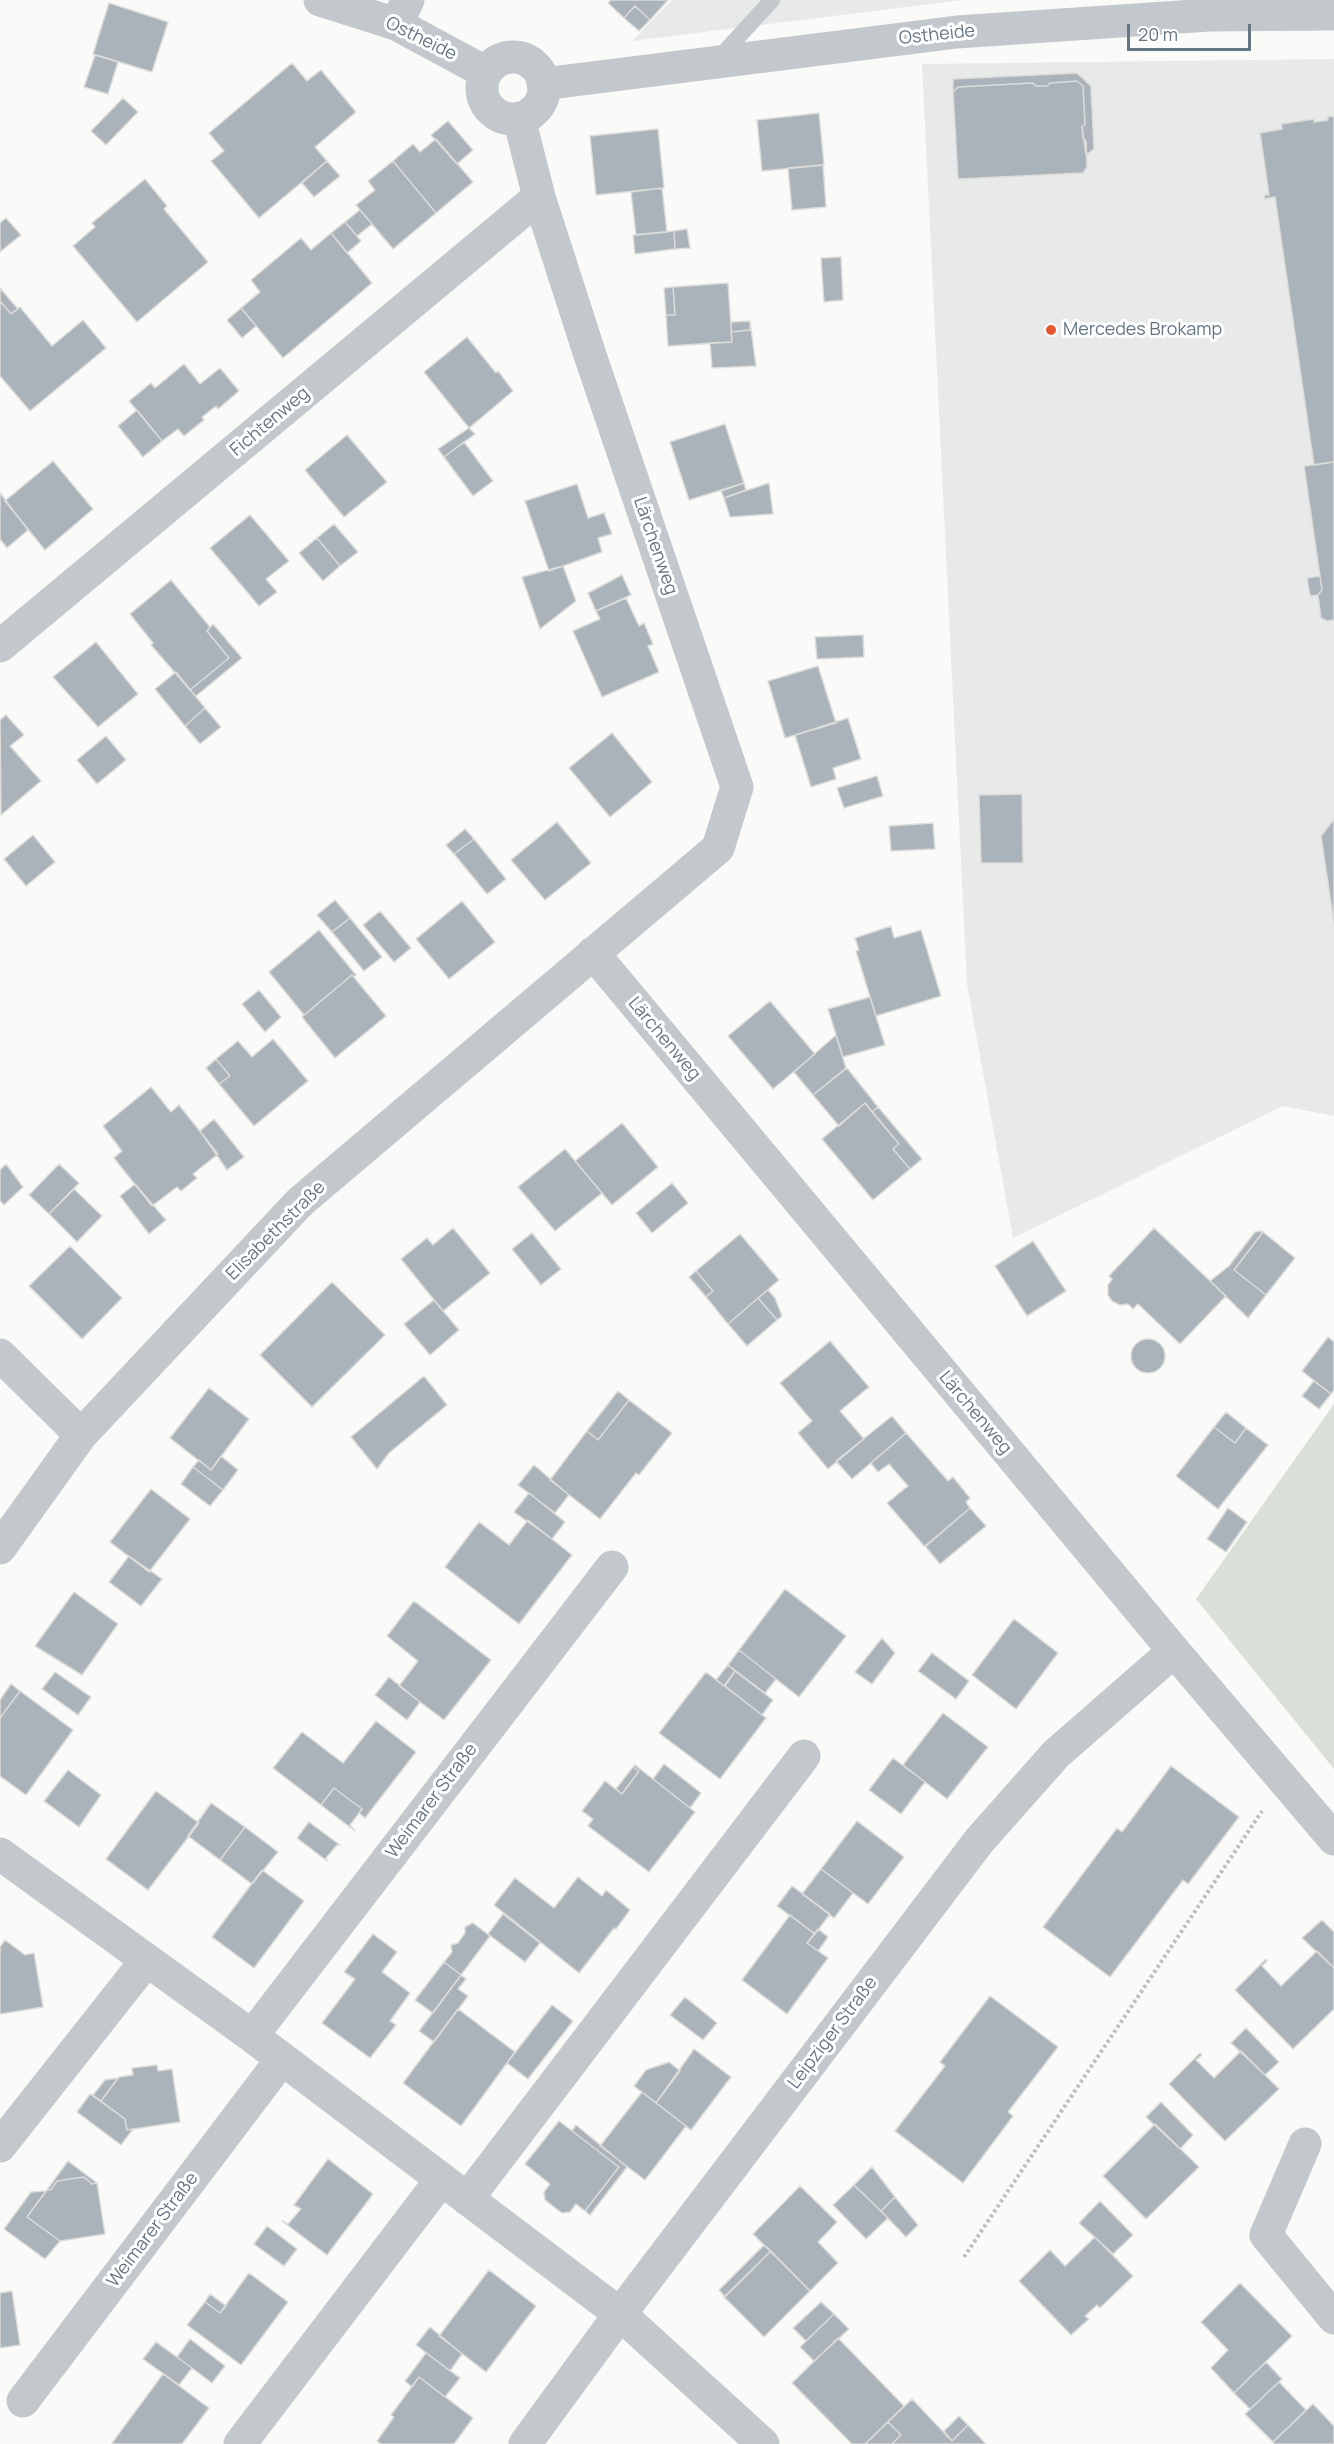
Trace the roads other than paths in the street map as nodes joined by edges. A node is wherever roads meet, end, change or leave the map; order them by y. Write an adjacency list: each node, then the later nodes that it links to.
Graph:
1 (320, 0): 3 (street, Ostheide)
2 (772, 0): 5 (lane)
3 (402, 12): 6 (street, Ostheide)
4 (1334, 14): 5 (street, Ostheide)
5 (714, 63): 7 (street, Ostheide)
6 (485, 72): 7 (street); 8 (street)
7 (543, 84): 8 (street)
8 (519, 118): 9 (street, Lärchenweg)
9 (539, 197): 10 (street, Fichtenweg); 11 (street, Lärchenweg)
10 (0, 646)
11 (593, 953): 13 (street, Elisabethstraße); 16 (street, Lärchenweg)
12 (0, 1355): 13 (street)
13 (81, 1435): 14 (street, Elisabethstraße)
14 (0, 1548)
15 (612, 1567): 21 (street, Weimarer Straße)
16 (1174, 1651): 18 (street, Lärchenweg); 26 (street, Leipziger Straße)
17 (804, 1756): 25 (street)
18 (1334, 1839)
19 (0, 1854): 20 (street)
20 (146, 1961): 21 (street); 24 (street)
21 (252, 2036): 22 (street)
22 (282, 2059): 25 (street); 28 (street, Weimarer Straße)
23 (1305, 2144): 27 (street)
24 (0, 2146)
25 (454, 2190): 26 (street); 29 (street)
26 (620, 2314): 30 (street, Leipziger Straße); 31 (street)
27 (1334, 2318)
28 (23, 2401)
29 (240, 2444)
30 (525, 2444)
31 (763, 2444)

